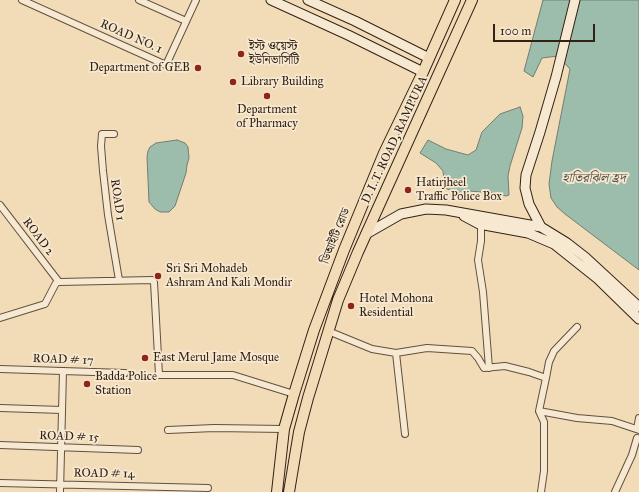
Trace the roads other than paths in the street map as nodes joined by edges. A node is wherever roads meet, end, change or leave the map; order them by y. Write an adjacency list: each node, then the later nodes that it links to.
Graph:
1 (22, 0): 11 (street, ROAD NO. 1)
2 (139, 0): 11 (street)
3 (196, 0): 11 (street, ROAD NO. 1)
4 (271, 0): 12 (main road)
5 (308, 0): 9 (main road)
6 (455, 0): 15 (main road, ডিআইটি রোড)
7 (575, 0): 22 (main road)
8 (471, 2): 23 (main road, D. I. T. ROAD, RAMPURA)
9 (332, 10): 10 (main road); 12 (main road)
10 (355, 20): 13 (main road); 14 (main road)
11 (186, 21)
12 (326, 24): 13 (main road)
13 (348, 35): 16 (main road)
14 (411, 49): 15 (main road); 16 (main road)
15 (430, 58): 17 (main road, ডিআইটি রোড)
16 (404, 63): 17 (main road)
17 (424, 72): 37 (main road, ডিআইটি রোড)
18 (114, 134): 24 (street, ROAD 1)
19 (0, 205): 25 (street, ROAD 2)
20 (454, 212): 21 (main road); 22 (main road); 23 (main road)
21 (481, 225): 28 (main road); 32 (street)
22 (541, 227): 26 (main road)
23 (366, 234): 30 (main road, D. I. T. ROAD, RAMPURA)
24 (119, 280): 25 (street); 37 (street)
25 (59, 282): 27 (street)
26 (639, 307)
27 (0, 318)
28 (639, 319)
29 (577, 327): 36 (street)
30 (328, 331): 31 (street); 55 (main road)
31 (396, 353): 32 (street); 45 (street)
32 (489, 368): 36 (street)
33 (0, 369): 34 (street, ROAD # 17)
34 (63, 371): 35 (street, ROAD # 17); 39 (street)
35 (125, 373)
36 (546, 378): 40 (street)
37 (294, 394): 42 (main road, ডিআইটি রোড)
38 (0, 408): 39 (street)
39 (62, 410): 48 (street)
40 (539, 411): 43 (street); 56 (street)
41 (639, 418): 43 (street)
42 (284, 429): 44 (street); 54 (main road, ডিআইটি রোড)
43 (638, 429)
44 (168, 430)
45 (405, 434)
46 (637, 438): 57 (street)
47 (0, 445): 48 (street, ROAD # 15)
48 (61, 447): 49 (street, ROAD # 15); 51 (street)
49 (138, 450)
50 (0, 483): 51 (street, ROAD # 14)
51 (60, 485): 52 (street, ROAD # 14); 53 (street)
52 (208, 488)
53 (60, 492)
54 (277, 492)
55 (289, 492)
56 (541, 492)
57 (615, 492)

